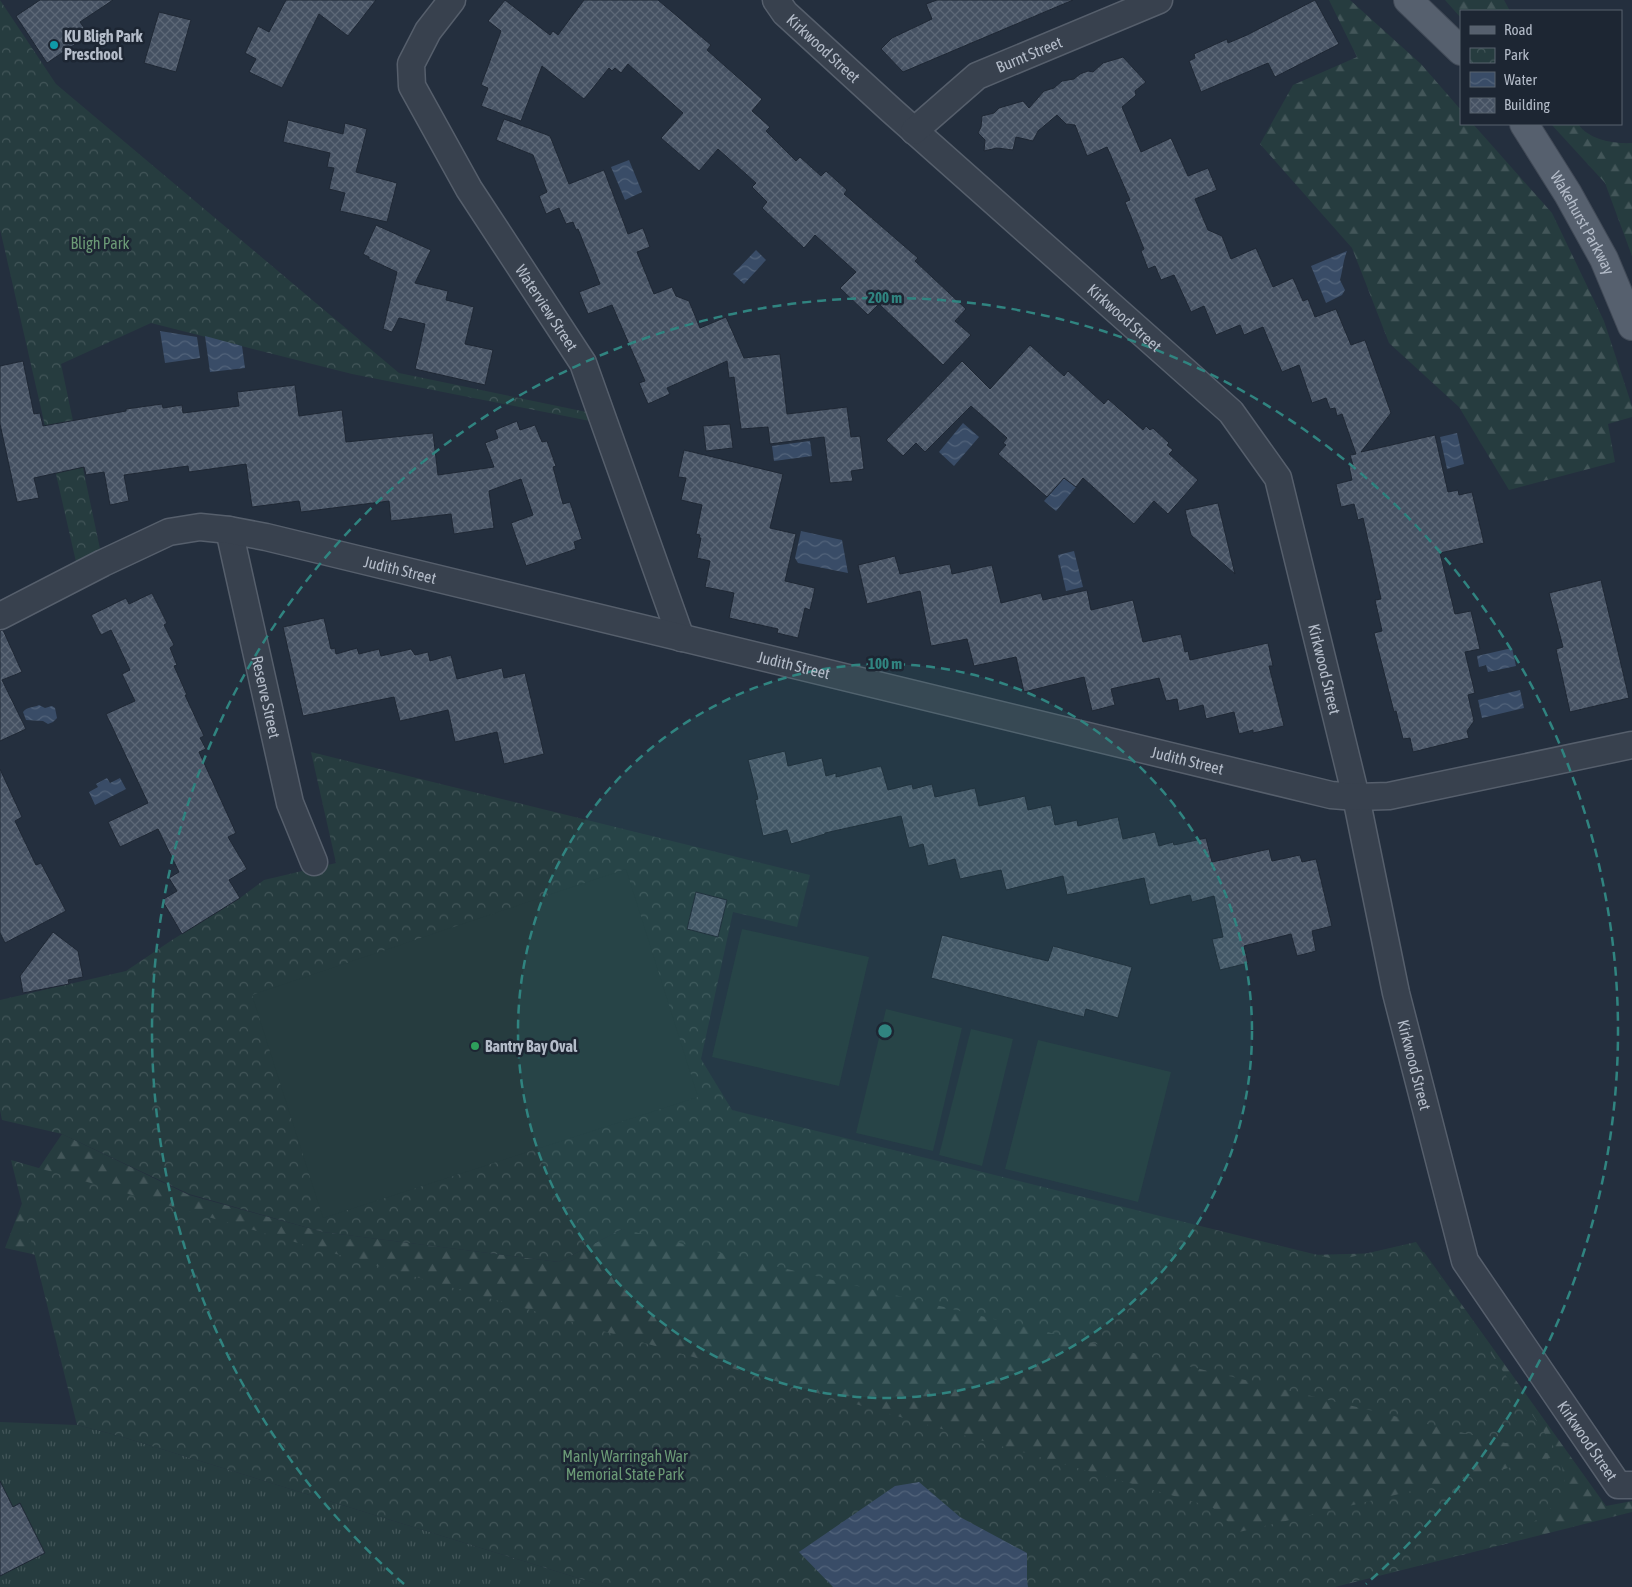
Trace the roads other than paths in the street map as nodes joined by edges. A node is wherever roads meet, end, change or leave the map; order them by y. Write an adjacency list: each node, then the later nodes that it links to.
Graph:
1 (452, 0): 11 (street, Waterview Street)
2 (776, 0): 7 (street, Kirkwood Street)
3 (1159, 0): 7 (street, Burnt Street)
4 (1408, 0): 5 (main road)
5 (1460, 50)
6 (1525, 125): 8 (main road, Wakehurst Parkway)
7 (914, 131): 13 (street, Kirkwood Street)
8 (1632, 326)
9 (229, 530): 10 (street, Judith Street); 11 (street, Judith Street); 14 (street, Reserve Street)
10 (0, 616)
11 (681, 638): 13 (street, Judith Street)
12 (1632, 745): 13 (street, Judith Street)
13 (1356, 797): 15 (street, Kirkwood Street)
14 (314, 862)
15 (1632, 1485)

